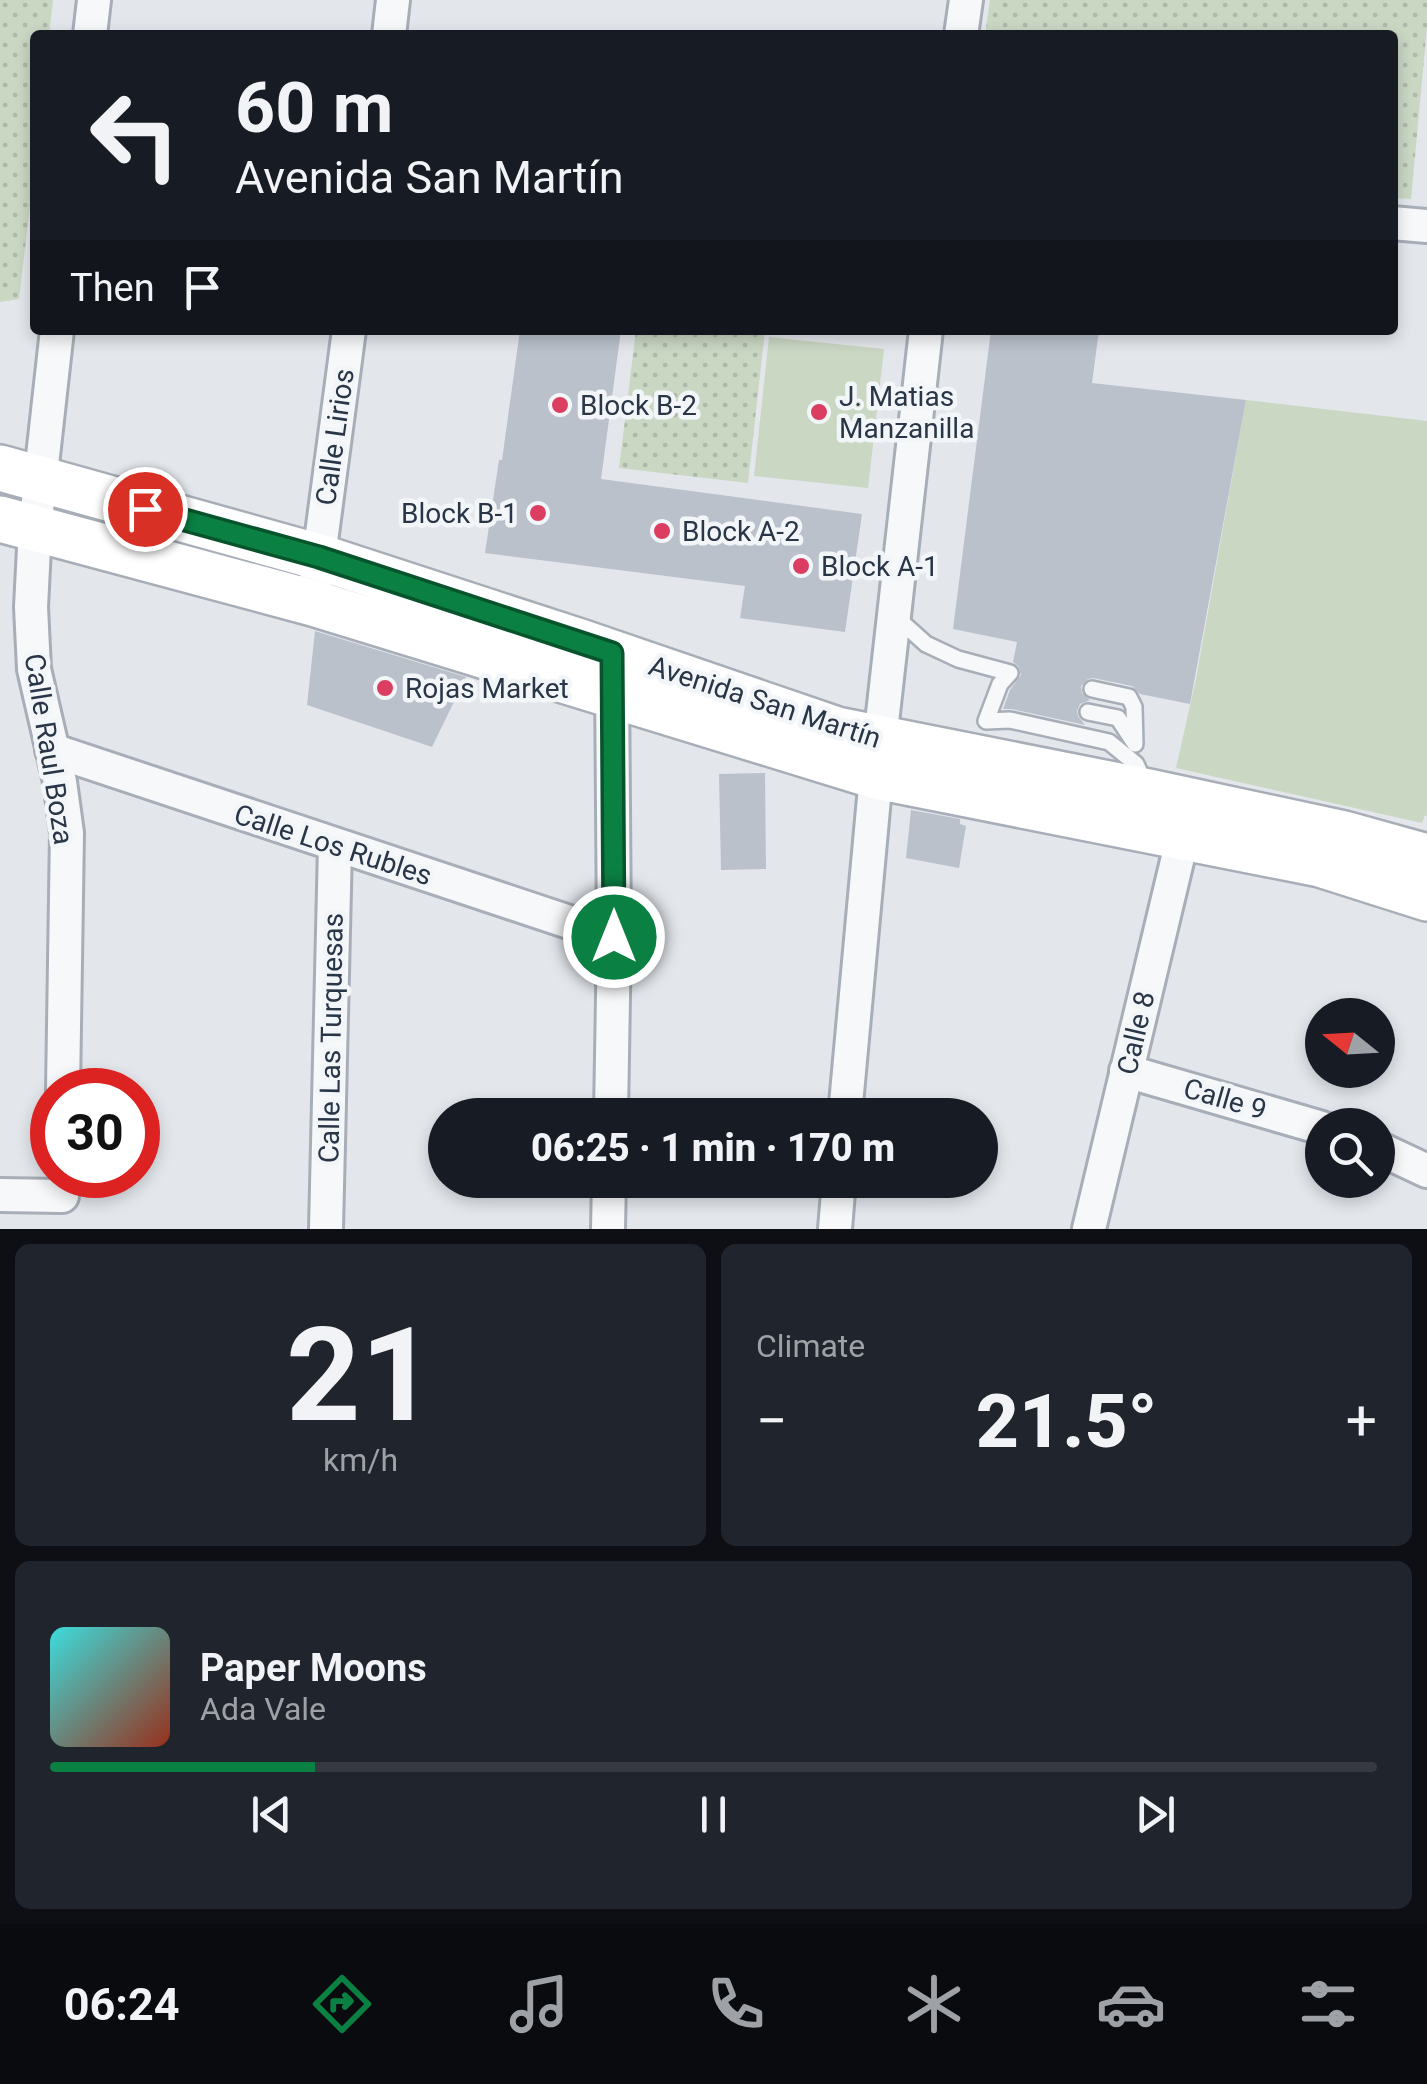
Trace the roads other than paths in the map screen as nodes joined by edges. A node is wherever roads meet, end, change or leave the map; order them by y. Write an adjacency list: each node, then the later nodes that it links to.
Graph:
1 (94, 0): 4 (street)
2 (393, 0): 5 (street)
3 (966, 0): 6 (street)
4 (91, 30)
5 (390, 30)
6 (962, 30)
7 (1398, 224): 8 (street)
8 (1427, 226)
9 (56, 335): 12 (street, Calle Raul Boza)
10 (348, 335): 14 (street, Calle Lirios)
11 (925, 335): 16 (street)
12 (20, 474): 13 (street, Calle Raul Boza); 14 (main road, Avenida San Martín)
13 (17, 523): 15 (main road, Avenida San Martín); 23 (street, Calle Raul Boza)
14 (319, 557): 15 (street, Calle Lirios); 17 (main road, Avenida San Martín)
15 (313, 603): 17 (main road, Avenida San Martín)
16 (894, 616): 21 (lane); 24 (street)
17 (612, 674): 24 (main road, Avenida San Martín); 30 (street)
18 (1092, 689): 22 (lane)
19 (1006, 698): 21 (lane)
20 (1088, 712): 22 (lane)
21 (978, 739): 24 (main road, Avenida San Martín); 25 (main road, Avenida San Martín)
22 (1135, 744): 25 (lane)
23 (52, 750): 27 (street, Calle Los Rubles); 31 (street, Calle Raul Boza)
24 (879, 758): 26 (main road, Avenida San Martín); 34 (street)
25 (1142, 778): 28 (main road, Avenida San Martín)
26 (1182, 836): 29 (main road, Avenida San Martín); 32 (street, Calle 8)
27 (335, 846): 30 (street, Calle Los Rubles); 42 (street, Calle Las Turquesas)
28 (1427, 857)
29 (1427, 898)
30 (614, 937): 33 (street)
31 (63, 1068)
32 (1126, 1072): 35 (street, Calle 9); 45 (street, Calle 8)
33 (610, 1098)
34 (847, 1098)
35 (1305, 1123)
36 (1395, 1156): 37 (street)
37 (1427, 1171)
38 (0, 1195): 41 (street)
39 (609, 1198): 43 (street)
40 (838, 1198): 44 (street)
41 (61, 1200)
42 (326, 1229)
43 (608, 1229)
44 (835, 1229)
45 (1089, 1229)

